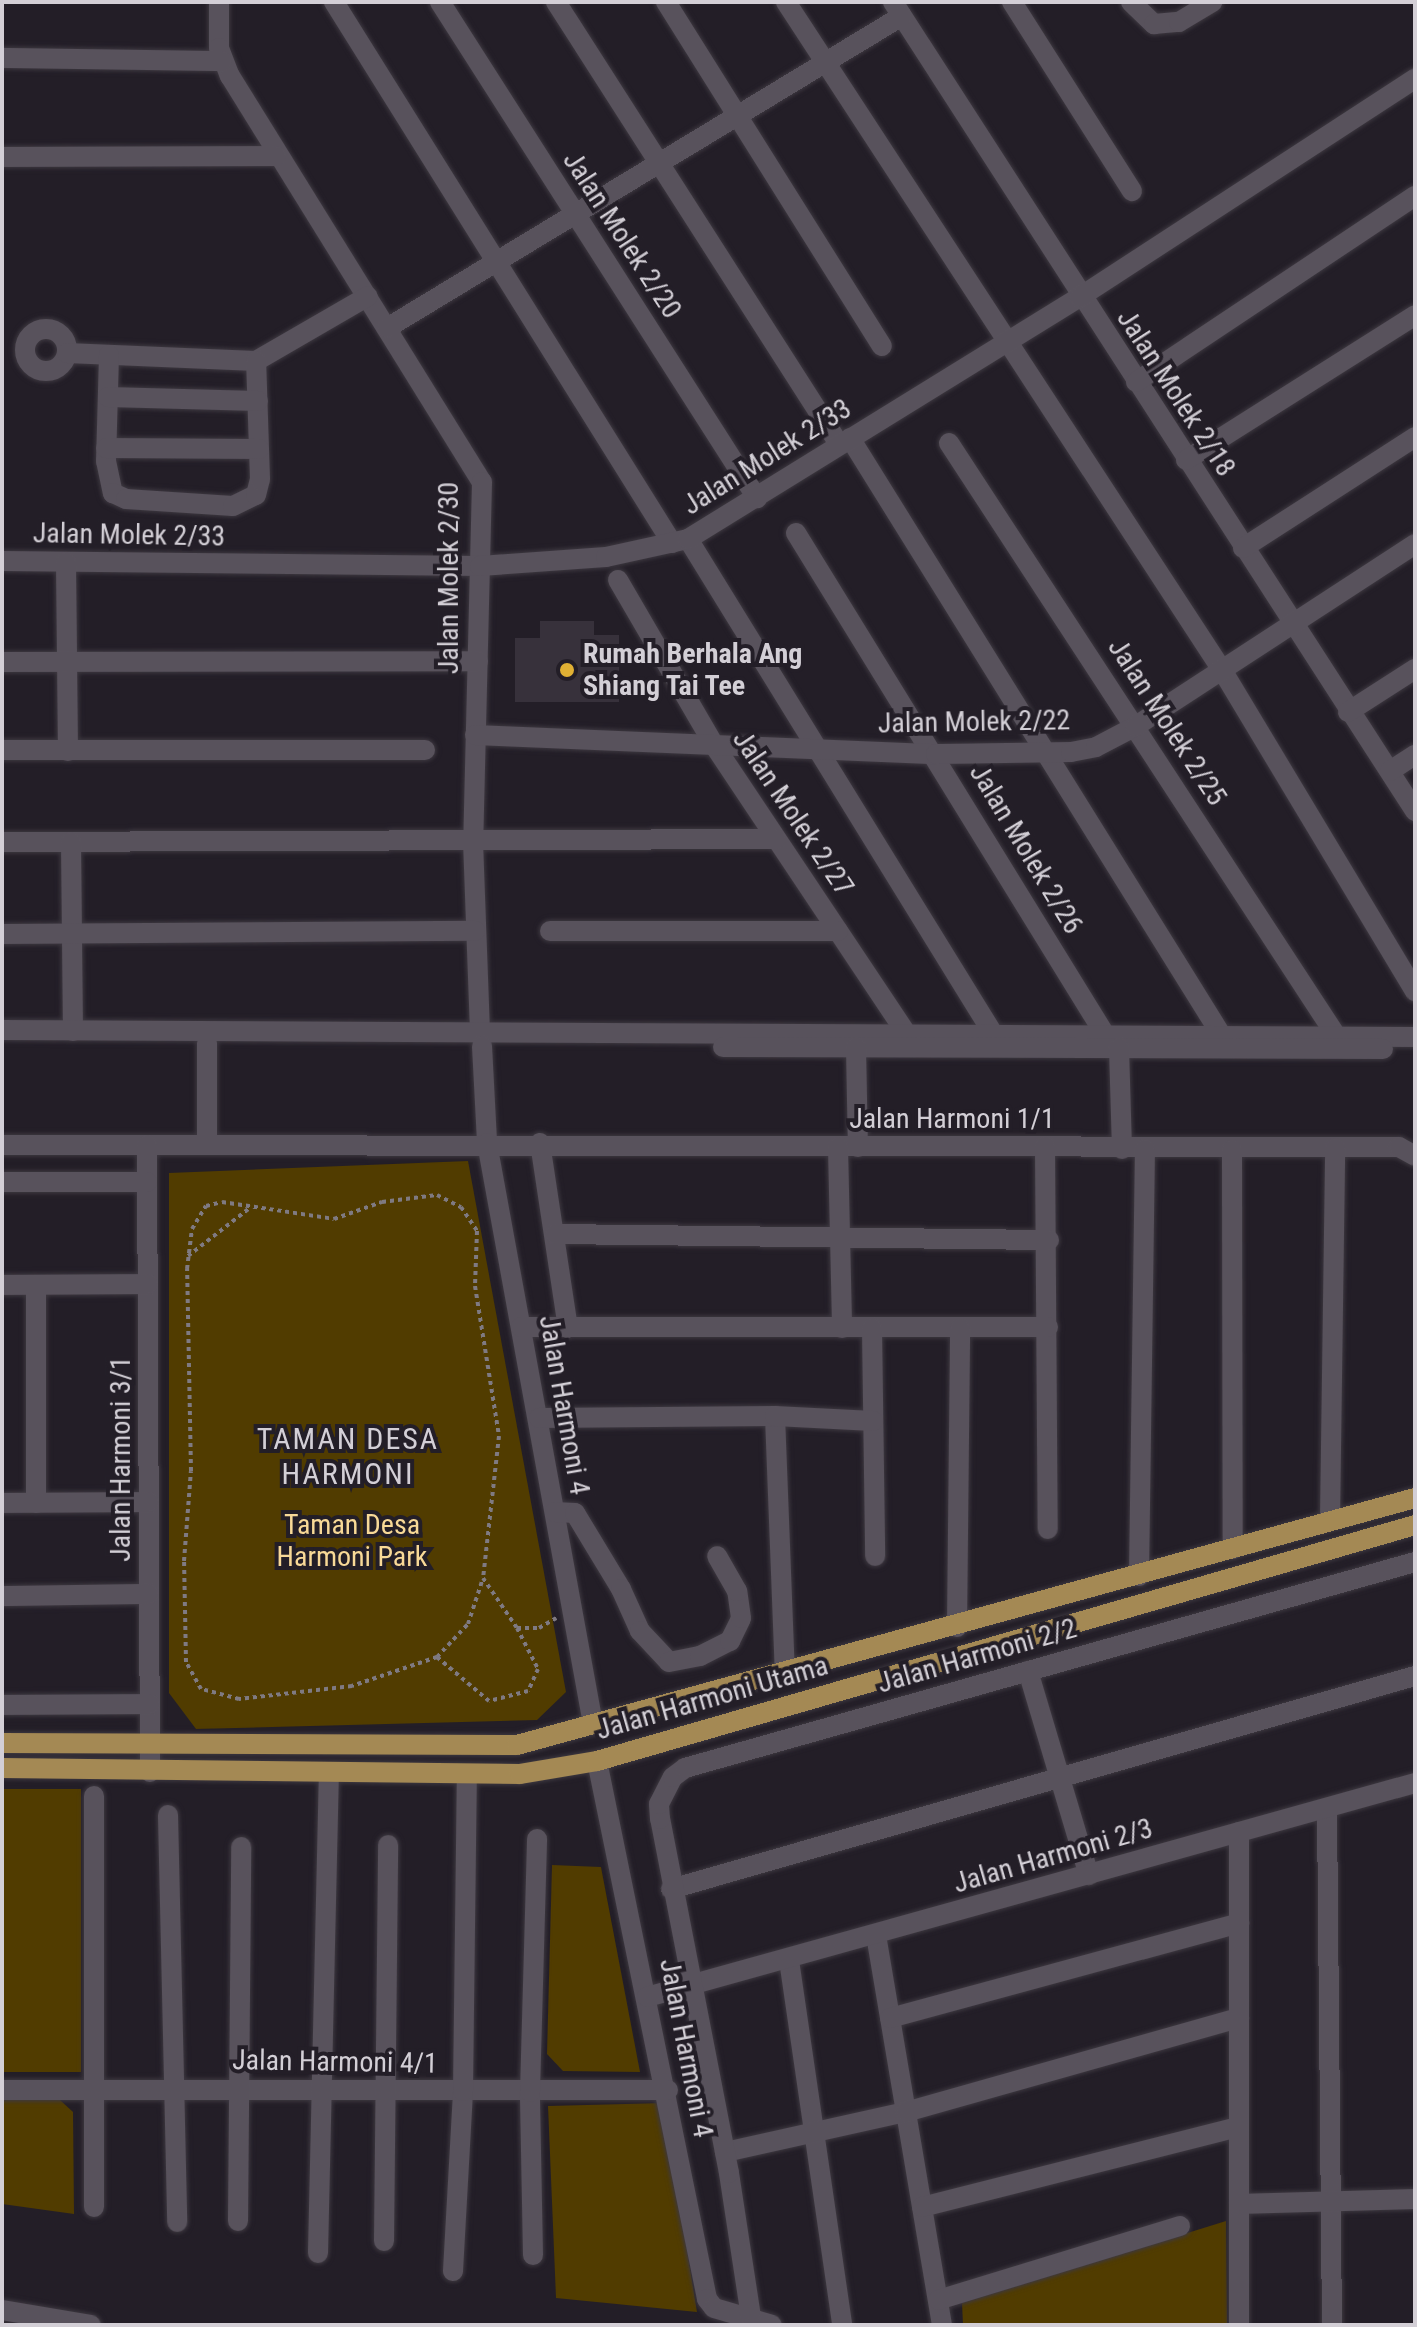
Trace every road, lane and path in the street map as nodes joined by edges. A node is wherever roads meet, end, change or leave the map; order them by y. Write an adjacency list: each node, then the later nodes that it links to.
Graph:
1 (219, 2): 12 (street, Jalan Molek 2/30)
2 (334, 2): 22 (street)
3 (440, 2): 21 (street, Jalan Molek 2/20)
4 (556, 2): 18 (street)
5 (666, 2): 15 (street)
6 (786, 2): 13 (street)
7 (1012, 2): 19 (street)
8 (1131, 2): 9 (street)
9 (1212, 2)
10 (897, 9): 13 (street); 24 (street, Jalan Molek 2/18)
11 (2, 58): 12 (street)
12 (222, 61): 16 (street, Jalan Molek 2/30)
13 (824, 62): 15 (street); 27 (street)
14 (1415, 79): 24 (street, Jalan Molek 2/33)
15 (738, 113): 18 (street); 28 (street)
16 (276, 156): 17 (street); 23 (street, Jalan Molek 2/30)
17 (2, 157)
18 (659, 162): 21 (street); 36 (street)
19 (1132, 191)
20 (1415, 196): 32 (street)
21 (575, 213): 22 (street); 41 (street, Jalan Molek 2/20)
22 (494, 263): 26 (street); 43 (street)
23 (368, 296): 26 (street, Jalan Molek 2/30); 31 (street)
24 (1080, 297): 27 (street, Jalan Molek 2/33); 32 (street, Jalan Molek 2/18)
25 (1415, 315): 40 (street)
26 (387, 328): 48 (street, Jalan Molek 2/30)
27 (1006, 343): 36 (street, Jalan Molek 2/33); 55 (street)
28 (882, 346)
29 (67, 353): 30 (street)
30 (109, 355): 31 (street); 33 (street)
31 (256, 361): 34 (street)
32 (1136, 382): 40 (street, Jalan Molek 2/18)
33 (108, 397): 34 (street); 38 (street)
34 (258, 401): 39 (street)
35 (1415, 437): 45 (street)
36 (844, 441): 41 (street, Jalan Molek 2/33); 64 (street)
37 (949, 443): 57 (street, Jalan Molek 2/25)
38 (106, 448): 39 (street); 39 (street)
39 (259, 449)
40 (1186, 460): 45 (street, Jalan Molek 2/18)
41 (757, 498): 43 (street, Jalan Molek 2/33)
42 (796, 533): 65 (street, Jalan Molek 2/26)
43 (680, 541): 48 (street, Jalan Molek 2/33); 60 (street)
44 (1415, 544): 50 (street, Jalan Molek 2/22)
45 (1243, 548): 50 (street, Jalan Molek 2/18)
46 (2, 561): 47 (street, Jalan Molek 2/33)
47 (66, 562): 48 (street, Jalan Molek 2/33); 53 (street)
48 (480, 566): 51 (street, Jalan Molek 2/30)
49 (618, 580): 59 (street, Jalan Molek 2/27)
50 (1292, 624): 55 (street, Jalan Molek 2/22); 56 (street, Jalan Molek 2/18)
51 (478, 661): 53 (street); 58 (street, Jalan Molek 2/30)
52 (2, 662): 53 (street)
53 (67, 663): 63 (street)
54 (1415, 669): 56 (street)
55 (1222, 670): 57 (street, Jalan Molek 2/22); 78 (street)
56 (1348, 712): 67 (street, Jalan Molek 2/18)
57 (1136, 726): 64 (street, Jalan Molek 2/22); 85 (street, Jalan Molek 2/25)
58 (475, 735): 59 (street, Jalan Molek 2/22); 70 (street, Jalan Molek 2/30)
59 (714, 745): 60 (street, Jalan Molek 2/22); 69 (street, Jalan Molek 2/27)
60 (818, 749): 65 (street, Jalan Molek 2/22); 82 (street)
61 (2, 750): 63 (street)
62 (425, 750): 63 (street)
63 (68, 751)
64 (1043, 753): 65 (street, Jalan Molek 2/22); 84 (street)
65 (936, 754): 83 (street, Jalan Molek 2/26)
66 (1415, 755): 67 (street)
67 (1390, 771): 68 (street, Jalan Molek 2/18)
68 (1415, 811)
69 (776, 839): 70 (street); 75 (street, Jalan Molek 2/27)
70 (473, 841): 72 (street); 73 (street, Jalan Molek 2/30)
71 (2, 842): 72 (street)
72 (71, 842): 77 (street)
73 (475, 931): 77 (street); 87 (street, Jalan Molek 2/30)
74 (550, 931): 75 (street)
75 (838, 931): 81 (street, Jalan Molek 2/27)
76 (2, 934): 77 (street)
77 (72, 934): 80 (street)
78 (1415, 991)
79 (2, 1030): 80 (street)
80 (73, 1031): 87 (street)
81 (905, 1031): 82 (street); 87 (street)
82 (992, 1032): 83 (street)
83 (1104, 1033): 84 (street)
84 (1220, 1033): 85 (street)
85 (1335, 1034): 86 (street)
86 (1415, 1037)
87 (481, 1041): 89 (street); 90 (street); 93 (street, Jalan Harmoni 4)
88 (2, 1042): 89 (street)
89 (207, 1043): 95 (street)
90 (856, 1047): 91 (street); 99 (street)
91 (1119, 1048): 92 (street); 101 (street)
92 (1415, 1049)
93 (487, 1143): 94 (street, Jalan Harmoni 1/1); 95 (street, Jalan Harmoni 1/1); 115 (street, Jalan Harmoni 4)
94 (540, 1143): 99 (street, Jalan Harmoni 1/1); 108 (street)
95 (207, 1144): 97 (street, Jalan Harmoni 1/1)
96 (2, 1145): 97 (street, Jalan Harmoni 1/1)
97 (147, 1145): 106 (street, Jalan Harmoni 3/1)
98 (1045, 1146): 99 (street, Jalan Harmoni 1/1); 101 (street, Jalan Harmoni 1/1); 110 (street)
99 (848, 1147): 109 (street)
100 (1335, 1148): 103 (street, Jalan Harmoni 1/1); 104 (street, Jalan Harmoni 1/1); 129 (street)
101 (1122, 1149): 102 (street, Jalan Harmoni 1/1)
102 (1145, 1149): 103 (street, Jalan Harmoni 1/1); 136 (street)
103 (1232, 1150): 132 (street)
104 (1415, 1156)
105 (2, 1182): 106 (street)
106 (147, 1182): 112 (street, Jalan Harmoni 3/1)
107 (251, 1207): 111 (path); 111 (path); 137 (path)
108 (555, 1234): 109 (street); 117 (street)
109 (841, 1240): 110 (street); 118 (street)
110 (1049, 1240): 116 (street)
111 (188, 1256): 143 (path)
112 (148, 1284): 114 (street); 125 (street, Jalan Harmoni 3/1)
113 (2, 1285): 114 (street)
114 (36, 1285): 127 (street)
115 (521, 1327): 117 (street); 122 (street, Jalan Harmoni 4)
116 (1048, 1327): 120 (street); 131 (street)
117 (568, 1328): 118 (street)
118 (842, 1328): 119 (street)
119 (872, 1328): 120 (street); 123 (street)
120 (960, 1329): 141 (street)
121 (775, 1416): 122 (street); 123 (street); 145 (street)
122 (539, 1418): 128 (street, Jalan Harmoni 4)
123 (873, 1421): 134 (street)
124 (1415, 1498): 129 (main road, Jalan Harmoni Utama)
125 (149, 1502): 127 (street); 138 (street, Jalan Harmoni 3/1)
126 (2, 1503): 127 (street)
127 (36, 1503)
128 (555, 1512): 133 (street); 140 (street, Jalan Harmoni 4)
129 (1330, 1520): 132 (main road, Jalan Harmoni Utama)
130 (1415, 1525): 152 (main road, Jalan Harmoni Utama)
131 (1048, 1529)
132 (1233, 1549): 136 (main road, Jalan Harmoni Utama)
133 (717, 1556)
134 (875, 1556)
135 (1415, 1562): 144 (street, Jalan Harmoni 2/2)
136 (1139, 1576): 141 (main road, Jalan Harmoni Utama)
137 (483, 1578): 142 (path); 143 (path)
138 (149, 1594): 139 (street); 147 (street, Jalan Harmoni 3/1)
139 (2, 1596)
140 (572, 1609): 142 (path); 149 (street, Jalan Harmoni 4)
141 (957, 1627): 145 (main road, Jalan Harmoni Utama)
142 (517, 1628): 143 (path)
143 (437, 1657)
144 (1028, 1671): 157 (street); 167 (street, Jalan Harmoni 2/2)
145 (785, 1675): 149 (main road, Jalan Harmoni Utama)
146 (1415, 1676): 157 (street)
147 (150, 1704): 148 (street); 151 (street, Jalan Harmoni 3/1)
148 (2, 1705)
149 (593, 1724): 151 (main road, Jalan Harmoni Utama)
150 (2, 1743): 151 (main road, Jalan Harmoni Utama)
151 (150, 1743): 154 (street, Jalan Harmoni 3/1)
152 (597, 1761): 156 (main road, Jalan Harmoni Utama); 172 (street, Jalan Harmoni 4)
153 (2, 1768): 154 (main road, Jalan Harmoni Utama)
154 (150, 1772): 155 (main road, Jalan Harmoni Utama)
155 (329, 1774): 156 (main road, Jalan Harmoni Utama); 179 (street)
156 (467, 1774): 182 (street)
157 (1060, 1777): 166 (street); 167 (street)
158 (1415, 1783): 160 (street, Jalan Harmoni 2/3)
159 (94, 1796): 178 (street)
160 (1327, 1808): 162 (street, Jalan Harmoni 2/3); 188 (street)
161 (168, 1815): 175 (street)
162 (1239, 1832): 166 (street, Jalan Harmoni 2/3); 168 (street)
163 (537, 1839): 183 (street)
164 (388, 1845): 180 (street)
165 (241, 1847): 176 (street)
166 (1089, 1875): 169 (street, Jalan Harmoni 2/3)
167 (671, 1889): 171 (street, Jalan Harmoni 2/2)
168 (1239, 1923): 173 (street); 174 (street)
169 (876, 1935): 170 (street, Jalan Harmoni 2/3); 173 (street)
170 (789, 1960): 171 (street, Jalan Harmoni 2/3); 186 (street)
171 (696, 1980): 172 (street, Jalan Harmoni 2/3); 187 (street, Jalan Harmoni 2/2)
172 (646, 1991): 181 (street, Jalan Harmoni 4)
173 (890, 2018): 184 (street)
174 (1239, 2018): 184 (street); 185 (street)
175 (176, 2088): 176 (street, Jalan Harmoni 4/1); 178 (street, Jalan Harmoni 4/1); 194 (street)
176 (239, 2089): 179 (street, Jalan Harmoni 4/1); 193 (street)
177 (2, 2090): 178 (street, Jalan Harmoni 4/1)
178 (95, 2090): 191 (street)
179 (318, 2090): 180 (street, Jalan Harmoni 4/1); 197 (street)
180 (381, 2090): 182 (street, Jalan Harmoni 4/1); 196 (street)
181 (668, 2090): 183 (street, Jalan Harmoni 4/1); 202 (street, Jalan Harmoni 4)
182 (463, 2091): 183 (street, Jalan Harmoni 4/1); 199 (street)
183 (530, 2092): 198 (street)
184 (906, 2112): 186 (street); 192 (street)
185 (1239, 2127): 190 (street); 192 (street)
186 (817, 2132): 187 (street); 206 (street)
187 (725, 2152): 202 (street, Jalan Harmoni 2/2)
188 (1331, 2199): 189 (street); 190 (street); 209 (street)
189 (1415, 2199)
190 (1239, 2204): 208 (street)
191 (94, 2207)
192 (922, 2207): 200 (street)
193 (238, 2221)
194 (177, 2222)
195 (1180, 2226): 200 (street)
196 (384, 2241)
197 (318, 2253)
198 (533, 2255)
199 (453, 2271)
200 (938, 2300): 207 (street)
201 (2, 2310): 203 (street)
202 (751, 2317): 205 (street)
203 (47, 2321): 204 (street)
204 (91, 2325)
205 (772, 2325)
206 (842, 2325)
207 (942, 2325)
208 (1239, 2325)
209 (1332, 2325)

